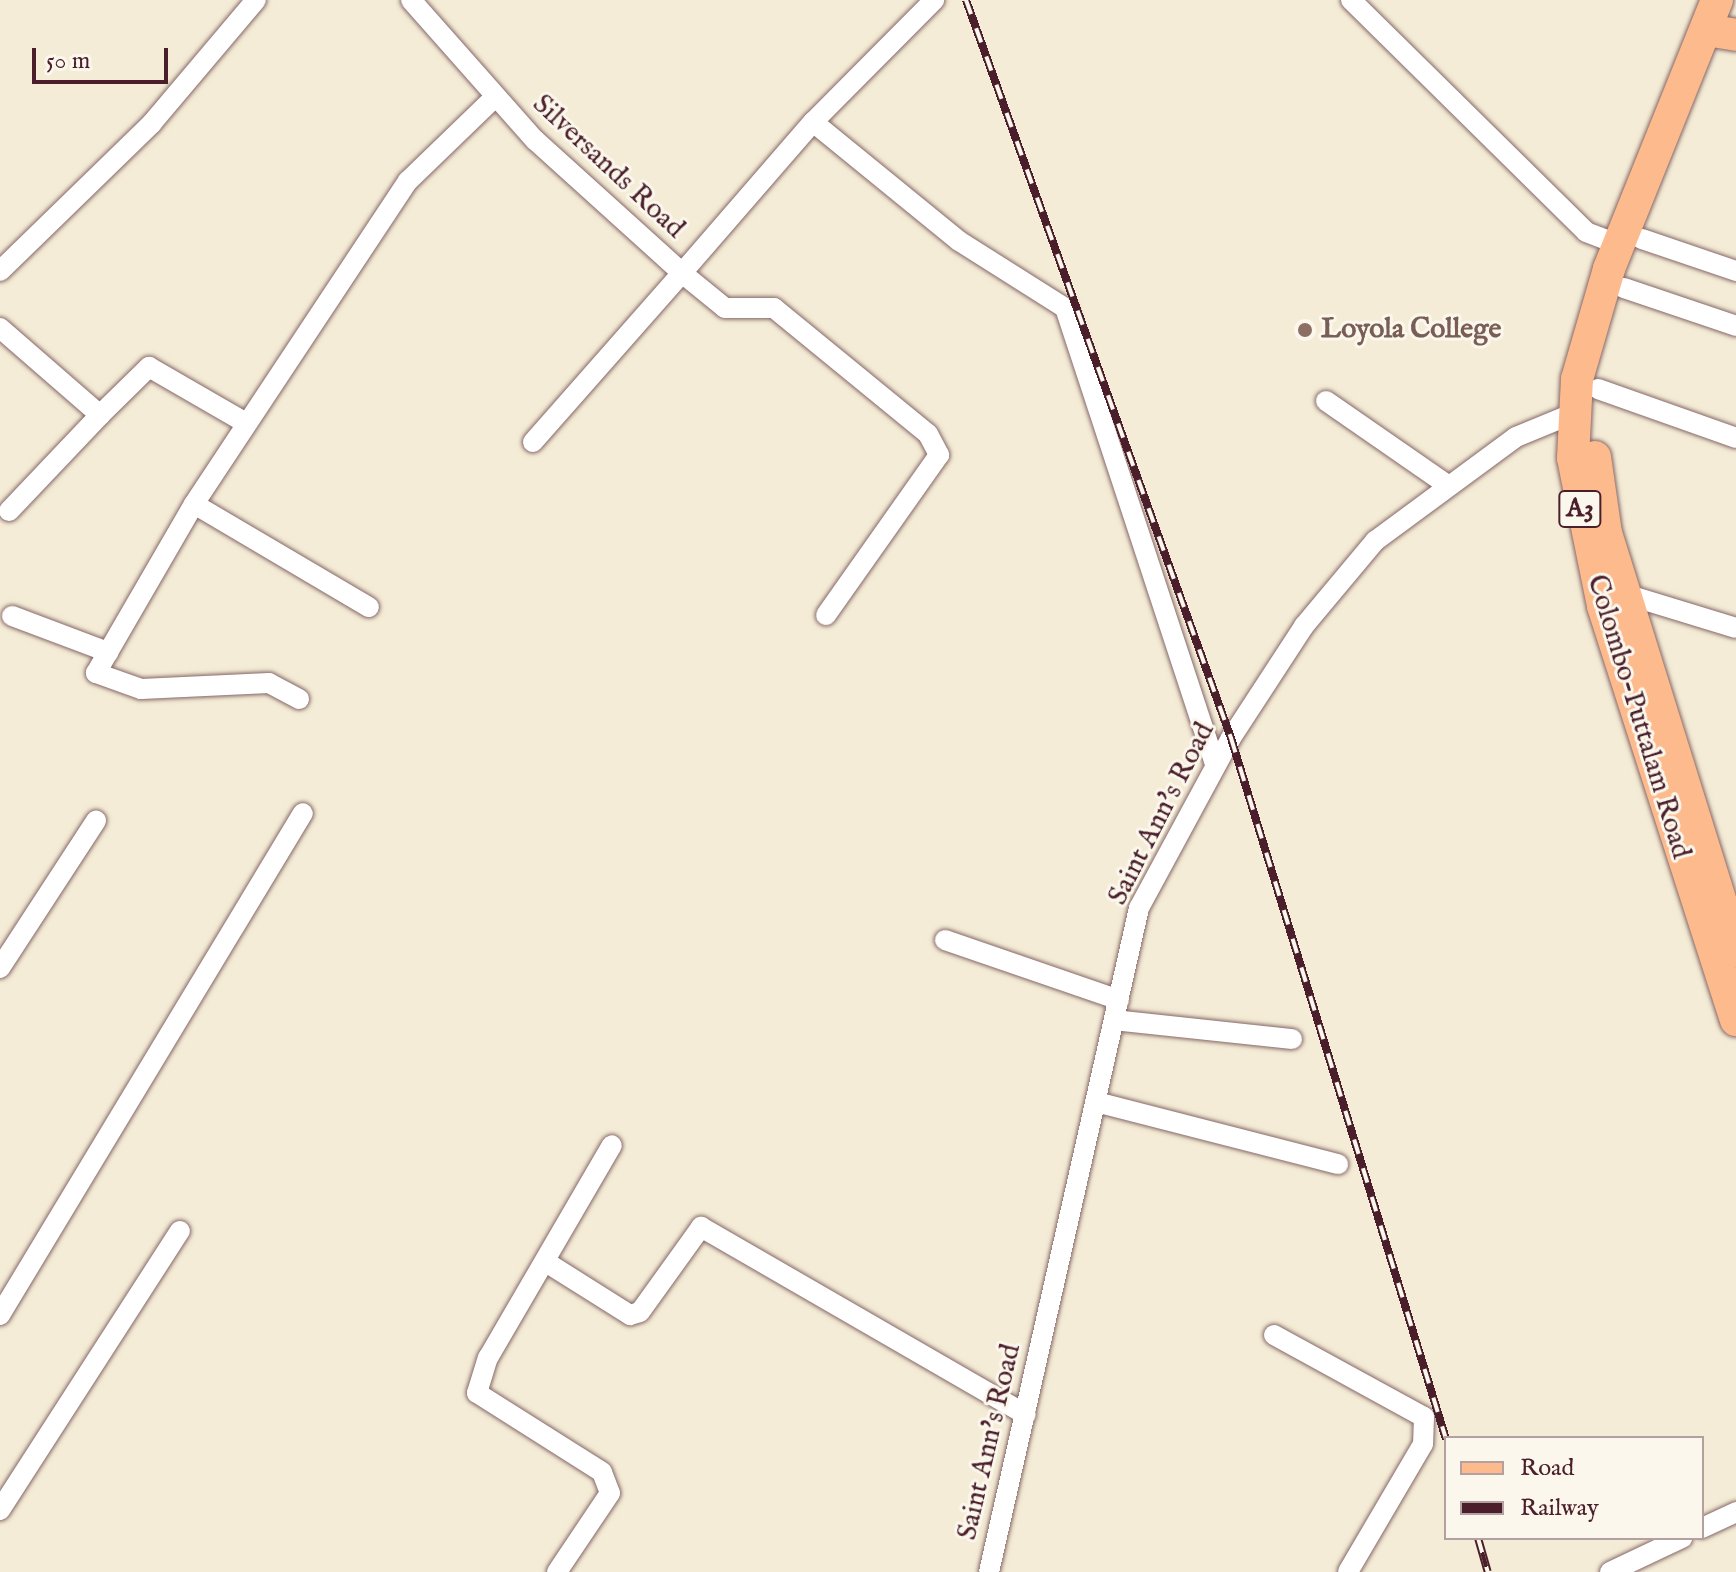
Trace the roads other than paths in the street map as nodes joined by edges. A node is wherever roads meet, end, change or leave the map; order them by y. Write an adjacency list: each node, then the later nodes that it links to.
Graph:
1 (256, 0): 11 (street)
2 (411, 0): 8 (street, Silversands Road)
3 (934, 0): 9 (street, Silversands Road)
4 (1351, 0): 10 (street)
5 (1717, 0): 7 (highway, Colombo-Puttalam Road / A3)
6 (1729, 0): 7 (highway, Colombo-Puttalam Road / A3)
7 (1720, 32): 10 (highway, Colombo-Puttalam Road / A3)
8 (495, 97): 13 (street, Silversands Road); 20 (street)
9 (813, 122): 13 (street, Silversands Road); 33 (street)
10 (1630, 241): 12 (street); 14 (highway, Colombo-Puttalam Road / A3); 18 (highway, Colombo-Puttalam Road / A3)
11 (0, 271)
12 (1736, 271)
13 (682, 273): 22 (street); 28 (street)
14 (1624, 288): 15 (street); 18 (highway, Colombo-Puttalam Road / A3)
15 (1736, 326)
16 (0, 328): 19 (street)
17 (1326, 401): 23 (street)
18 (1589, 403): 21 (street); 23 (street, Saint Ann's Road); 26 (highway, Colombo-Puttalam Road / A3); 41 (highway, Colombo-Puttalam Road / A3)
19 (100, 415): 20 (street); 25 (street)
20 (246, 423): 24 (street)
21 (1736, 438)
22 (533, 442)
23 (1446, 484): 33 (street, Saint Ann's Road)
24 (194, 504): 27 (street); 31 (street)
25 (9, 511)
26 (1625, 594): 30 (street); 37 (highway, Colombo-Puttalam Road / A3)
27 (369, 607)
28 (826, 615)
29 (12, 616): 31 (street)
30 (1736, 628)
31 (108, 652): 32 (street)
32 (299, 699)
33 (1215, 764): 39 (street, Saint Ann's Road)
34 (303, 813): 48 (street)
35 (96, 821): 38 (street)
36 (945, 940): 39 (street)
37 (1736, 951)
38 (0, 968)
39 (1119, 1000): 40 (street, Saint Ann's Road)
40 (1114, 1020): 42 (street); 43 (street, Saint Ann's Road)
41 (1736, 1020)
42 (1292, 1039)
43 (1096, 1102): 45 (street); 50 (street, Saint Ann's Road)
44 (612, 1145): 47 (street)
45 (1338, 1164)
46 (180, 1231): 51 (street)
47 (549, 1264): 50 (street); 55 (street)
48 (0, 1315)
49 (1274, 1335): 57 (street)
50 (1026, 1415): 56 (street, Saint Ann's Road)
51 (0, 1510)
52 (1736, 1512): 53 (street)
53 (1704, 1527)
54 (1678, 1540): 58 (street)
55 (557, 1572)
56 (989, 1572)
57 (1348, 1572)
58 (1610, 1572)

